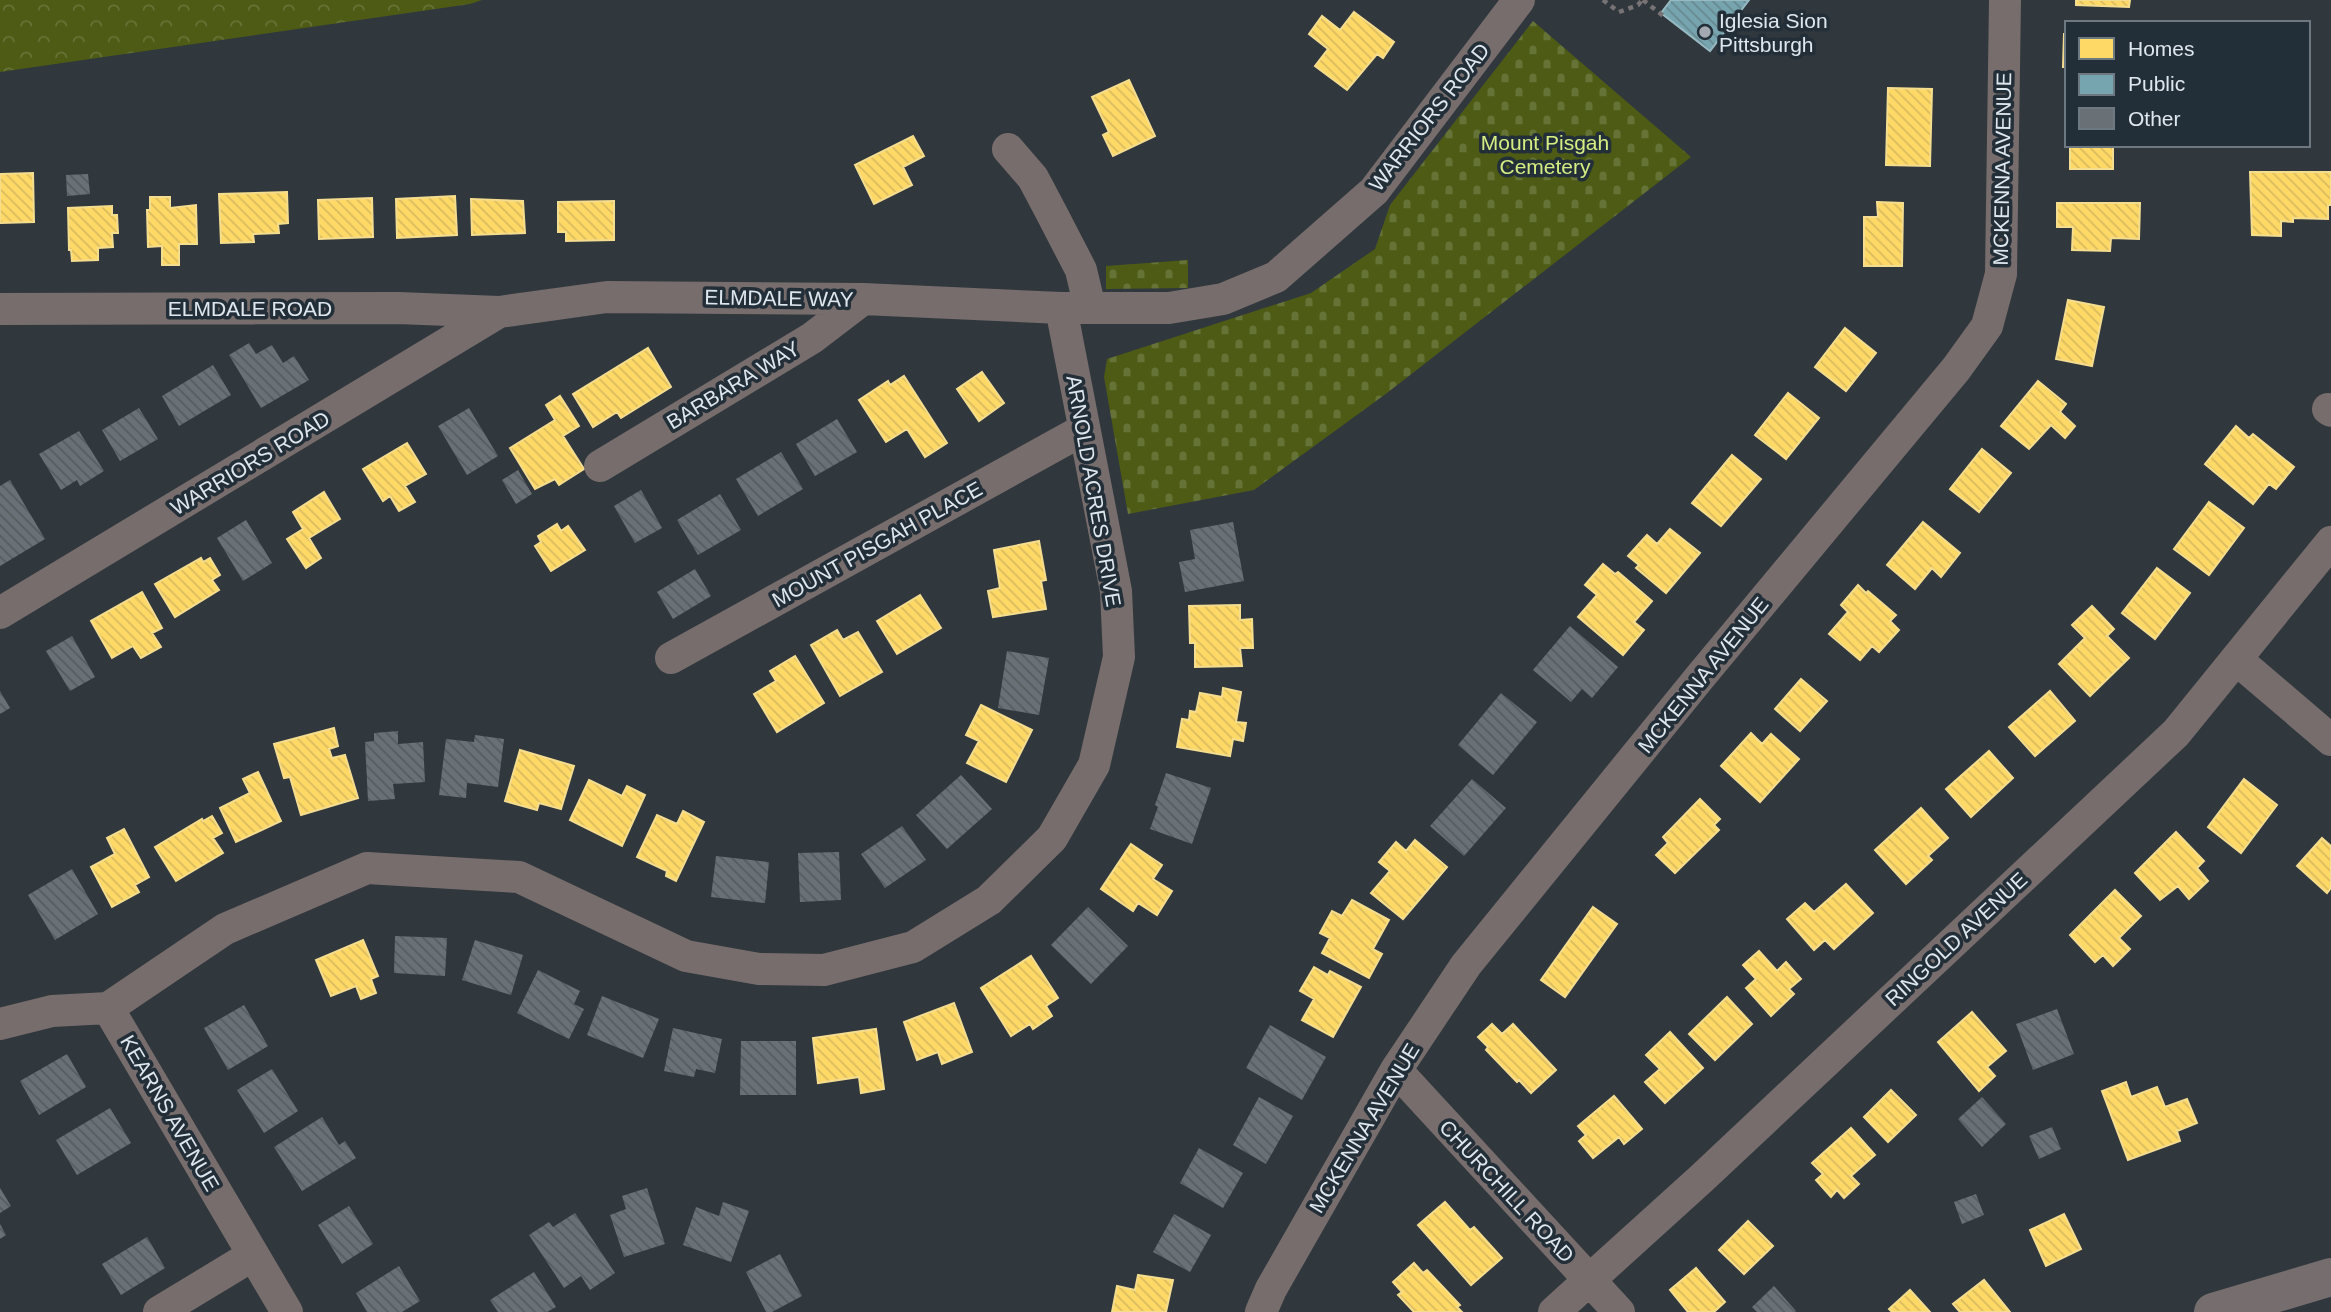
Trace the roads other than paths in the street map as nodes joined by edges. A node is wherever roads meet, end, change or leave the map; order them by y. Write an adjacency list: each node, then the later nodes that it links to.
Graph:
1 (1519, 0): 5 (street, WARRIORS ROAD)
2 (2005, 0): 17 (street, MCKENNA AVENUE)
3 (1007, 149): 5 (street, ARNOLD ACRES DRIVE)
4 (863, 299): 5 (street, ELMDALE WAY); 7 (street, ELMDALE WAY); 9 (street, BARBARA WAY)
5 (1075, 308): 8 (street, ARNOLD ACRES DRIVE)
6 (0, 309): 7 (street, ELMDALE ROAD)
7 (499, 313): 11 (street, WARRIORS ROAD)
8 (1083, 430): 12 (street, MOUNT PISGAH PLACE); 15 (street, ARNOLD ACRES DRIVE)
9 (600, 466)
10 (2331, 541): 13 (street, RINGOLD AVENUE)
11 (0, 613)
12 (671, 658)
13 (2236, 659): 14 (street); 20 (street, RINGOLD AVENUE)
14 (2331, 740)
15 (108, 1008): 16 (street); 18 (street, KEARNS AVENUE)
16 (0, 1024)
17 (1396, 1070): 20 (street, CHURCHILL ROAD); 23 (street, MCKENNA AVENUE)
18 (253, 1255): 21 (street); 22 (street, KEARNS AVENUE)
19 (2331, 1277): 26 (main road)
20 (1588, 1280): 24 (street, RINGOLD AVENUE); 25 (street, CHURCHILL ROAD)
21 (159, 1312)
22 (287, 1312)
23 (1261, 1312)
24 (1554, 1312)
25 (1619, 1312)
26 (2213, 1312)

